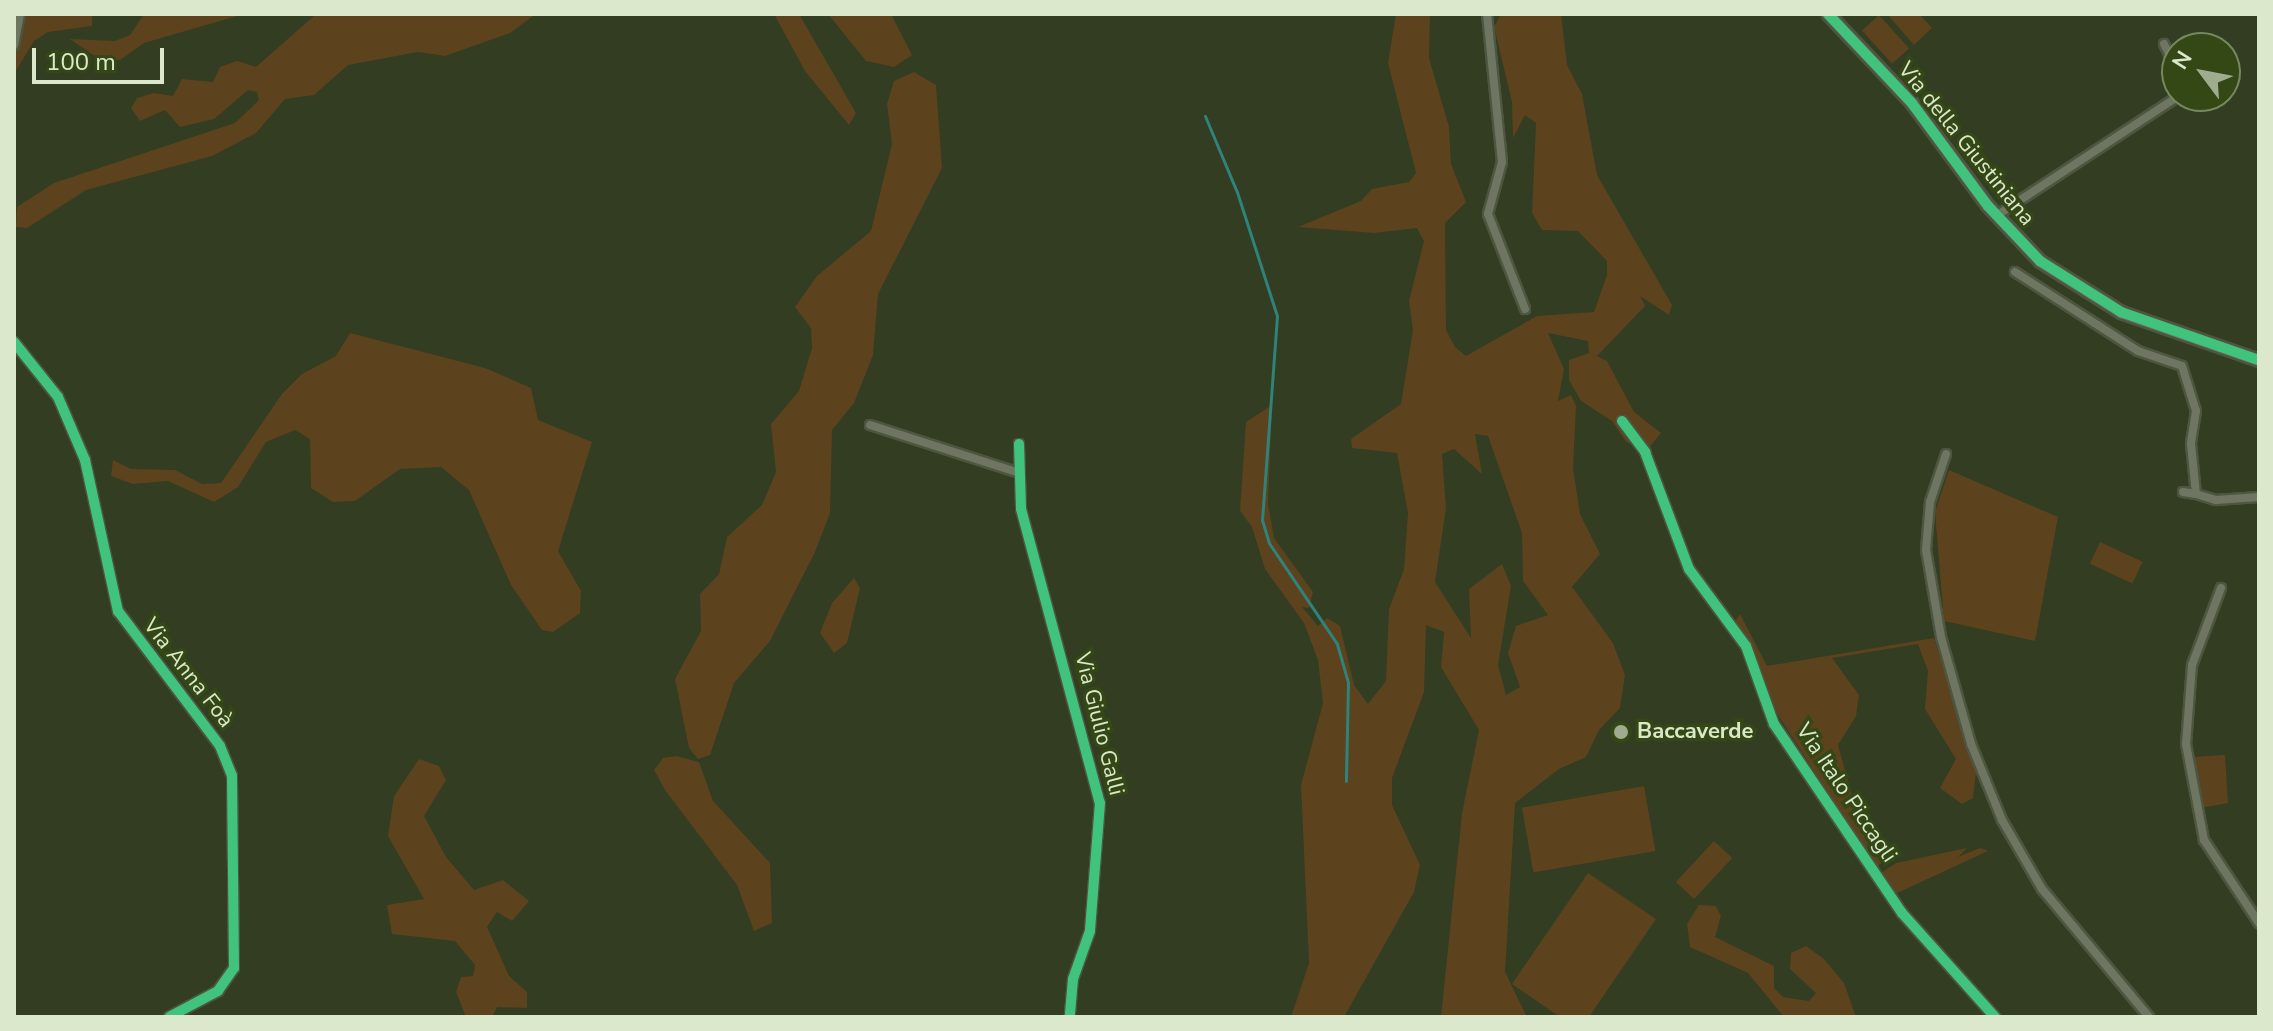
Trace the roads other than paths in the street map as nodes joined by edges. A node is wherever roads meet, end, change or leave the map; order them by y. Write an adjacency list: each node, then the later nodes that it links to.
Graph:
1 (20, 14): 4 (street)
2 (1487, 14): 8 (street)
3 (1828, 14): 6 (street, Via della Giustiniana)
4 (14, 45)
5 (2161, 108): 6 (street)
6 (1996, 216): 10 (street, Via della Giustiniana)
7 (2015, 272): 17 (street)
8 (1525, 309)
9 (14, 342): 21 (street, Via Anna Foà)
10 (2259, 360)
11 (1622, 421): 23 (street, Via Italo Piccagli)
12 (870, 425): 15 (street)
13 (1019, 444): 15 (street, Via Giulio Galli)
14 (1946, 454): 24 (street)
15 (1016, 472): 22 (street, Via Giulio Galli)
16 (2183, 492): 17 (street)
17 (2196, 494): 18 (street)
18 (2259, 497)
19 (2221, 588): 20 (street)
20 (2259, 923)
21 (169, 1017)
22 (1070, 1017)
23 (1995, 1017)
24 (2149, 1017)

